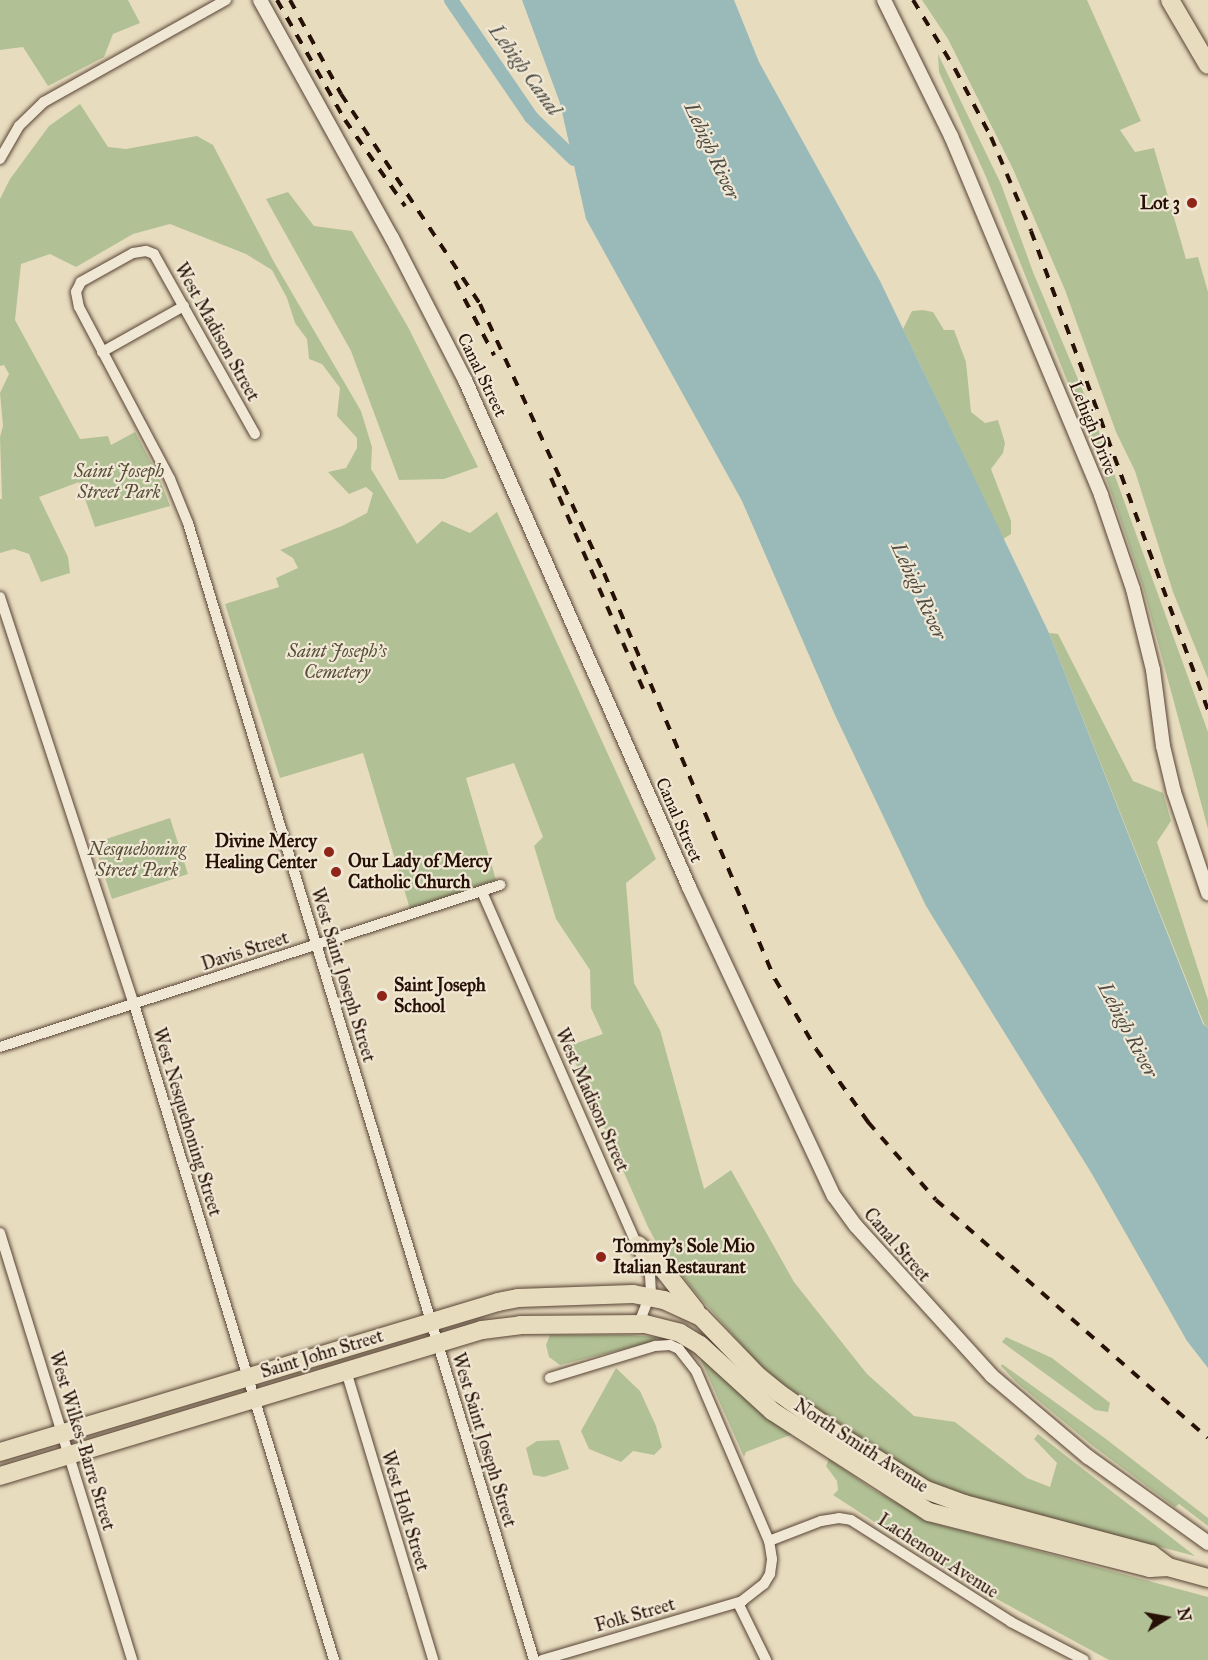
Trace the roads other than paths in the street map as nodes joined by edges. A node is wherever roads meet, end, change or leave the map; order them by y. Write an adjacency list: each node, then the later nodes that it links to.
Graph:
1 (226, 0): 6 (street)
2 (260, 0): 34 (street, Canal Street)
3 (884, 0): 14 (street, Lehigh Drive)
4 (1170, 0): 5 (main road)
5 (1208, 65)
6 (0, 159)
7 (146, 251): 8 (street, West Madison Street); 9 (street, West Saint Joseph Street)
8 (184, 306): 9 (street); 10 (street, West Madison Street)
9 (102, 352): 15 (street, West Saint Joseph Street)
10 (255, 434)
11 (0, 597): 16 (street, West Nesquehoning Street)
12 (500, 885): 13 (street, Davis Street)
13 (482, 892): 15 (street, Davis Street); 19 (street, West Madison Street)
14 (1208, 892)
15 (316, 946): 16 (street, Davis Street); 22 (street, West Saint Joseph Street)
16 (134, 1004): 17 (street, Davis Street); 26 (street, West Nesquehoning Street)
17 (0, 1047)
18 (0, 1233): 29 (street, West Wilkes-Barre Street)
19 (638, 1245): 20 (street, West Madison Street); 21 (main road)
20 (650, 1297): 21 (main road, North Smith Avenue); 22 (main road, Saint John Street); 23 (street, West Madison Street)
21 (701, 1317): 35 (main road, North Smith Avenue)
22 (431, 1321): 24 (street, West Saint Joseph Street); 26 (main road, Saint John Street)
23 (639, 1324): 24 (main road, Saint John Street); 35 (main road, North Smith Avenue)
24 (437, 1343): 25 (main road, Saint John Street); 41 (street, West Saint Joseph Street)
25 (346, 1371): 28 (main road, Saint John Street); 40 (street, West Holt Street)
26 (247, 1378): 28 (street, West Nesquehoning Street); 29 (main road, Saint John Street)
27 (550, 1378): 33 (street)
28 (253, 1399): 31 (main road, Saint John Street); 39 (street, West Nesquehoning Street)
29 (62, 1433): 30 (main road, Saint John Street); 31 (street, West Wilkes-Barre Street)
30 (0, 1452)
31 (69, 1455): 32 (main road, Saint John Street); 38 (street, West Wilkes-Barre Street)
32 (0, 1476)
33 (769, 1541): 37 (street); 44 (street, Lachenour Avenue)
34 (1208, 1544)
35 (1168, 1567): 36 (main road, North Smith Avenue)
36 (1208, 1578)
37 (738, 1603): 42 (street, Folk Street); 43 (street)
38 (132, 1660)
39 (334, 1660)
40 (433, 1660)
41 (534, 1660)
42 (542, 1660)
43 (766, 1660)
44 (1084, 1660)

